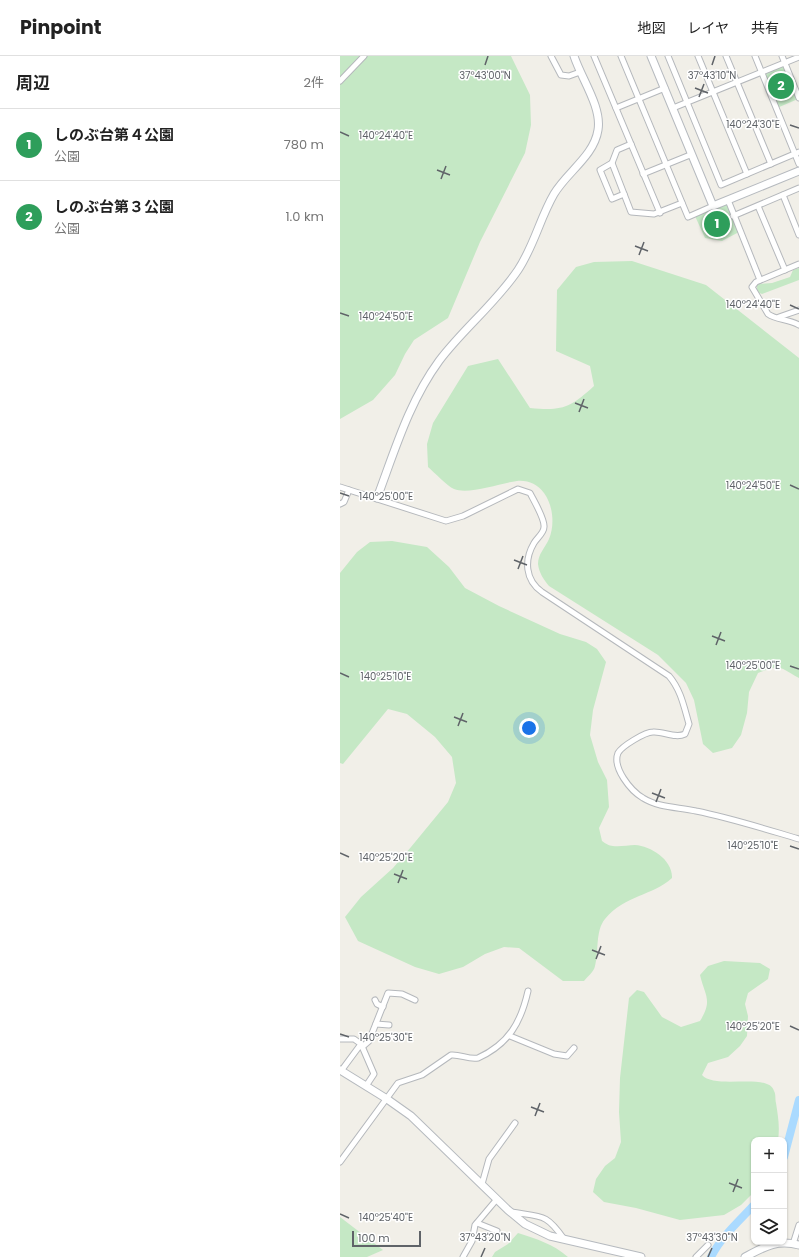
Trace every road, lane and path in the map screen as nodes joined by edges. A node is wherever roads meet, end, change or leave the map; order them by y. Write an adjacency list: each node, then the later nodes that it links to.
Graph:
1 (364, 56): 16 (street)
2 (551, 56): 14 (street)
3 (574, 56): 14 (street)
4 (594, 56): 23 (street)
5 (621, 56): 21 (street)
6 (652, 56): 18 (street)
7 (668, 56): 22 (street)
8 (698, 56): 19 (street)
9 (726, 56): 17 (street)
10 (755, 56): 15 (street)
11 (782, 56): 13 (street)
12 (799, 57): 13 (street)
13 (784, 62): 15 (street); 20 (street)
14 (580, 72): 53 (street)
15 (762, 72): 17 (street); 26 (street)
16 (340, 81)
17 (736, 82): 19 (street); 29 (street)
18 (665, 88): 21 (street); 24 (street)
19 (713, 92): 22 (street); 34 (street)
20 (799, 98)
21 (638, 99): 23 (street); 31 (street)
22 (686, 102): 24 (street); 34 (street)
23 (616, 108): 25 (street)
24 (673, 108): 27 (street)
25 (630, 144): 28 (street); 33 (street)
26 (797, 153): 29 (street); 30 (street)
27 (690, 155): 31 (street); 40 (street)
28 (612, 163): 36 (street); 36 (street)
29 (771, 164): 34 (street)
30 (799, 164)
31 (666, 165): 33 (street); 39 (street)
32 (799, 171): 38 (street)
33 (643, 174): 42 (street)
34 (747, 174)
35 (799, 188): 37 (street)
36 (624, 194): 42 (street)
37 (783, 195): 41 (street); 44 (street)
38 (728, 200): 40 (street); 43 (street)
39 (682, 203): 40 (street); 42 (street)
40 (712, 206)
41 (758, 206): 43 (street); 46 (street)
42 (660, 213)
43 (733, 216): 47 (street)
44 (799, 235)
45 (799, 264): 46 (street)
46 (785, 270): 47 (street)
47 (760, 280): 49 (street)
48 (799, 310): 49 (street)
49 (779, 317): 50 (street)
50 (799, 325)
51 (340, 487): 52 (street)
52 (349, 490): 53 (street); 54 (street)
53 (377, 498): 55 (street)
54 (340, 504)
55 (799, 839)
56 (528, 991): 62 (street)
57 (375, 1000): 59 (street)
58 (415, 1000): 59 (street)
59 (383, 1007): 60 (street)
60 (376, 1024): 61 (street); 64 (street)
61 (389, 1025)
62 (510, 1036): 65 (street); 68 (street)
63 (340, 1039): 64 (street)
64 (361, 1046): 66 (street); 67 (street)
65 (574, 1048)
66 (340, 1070): 67 (street)
67 (366, 1086): 68 (street)
68 (387, 1099): 70 (street); 71 (street)
69 (515, 1123): 71 (street)
70 (340, 1162)
71 (482, 1184): 72 (street)
72 (497, 1199): 73 (street); 74 (street)
73 (510, 1212): 77 (street); 77 (street)
74 (476, 1224): 76 (street); 81 (street)
75 (799, 1225): 79 (street)
76 (497, 1230)
77 (564, 1239): 80 (street)
78 (708, 1245): 83 (street)
79 (796, 1245): 84 (street)
80 (633, 1256): 82 (street)
81 (463, 1257)
82 (641, 1257)
83 (696, 1257)
84 (745, 1257)

